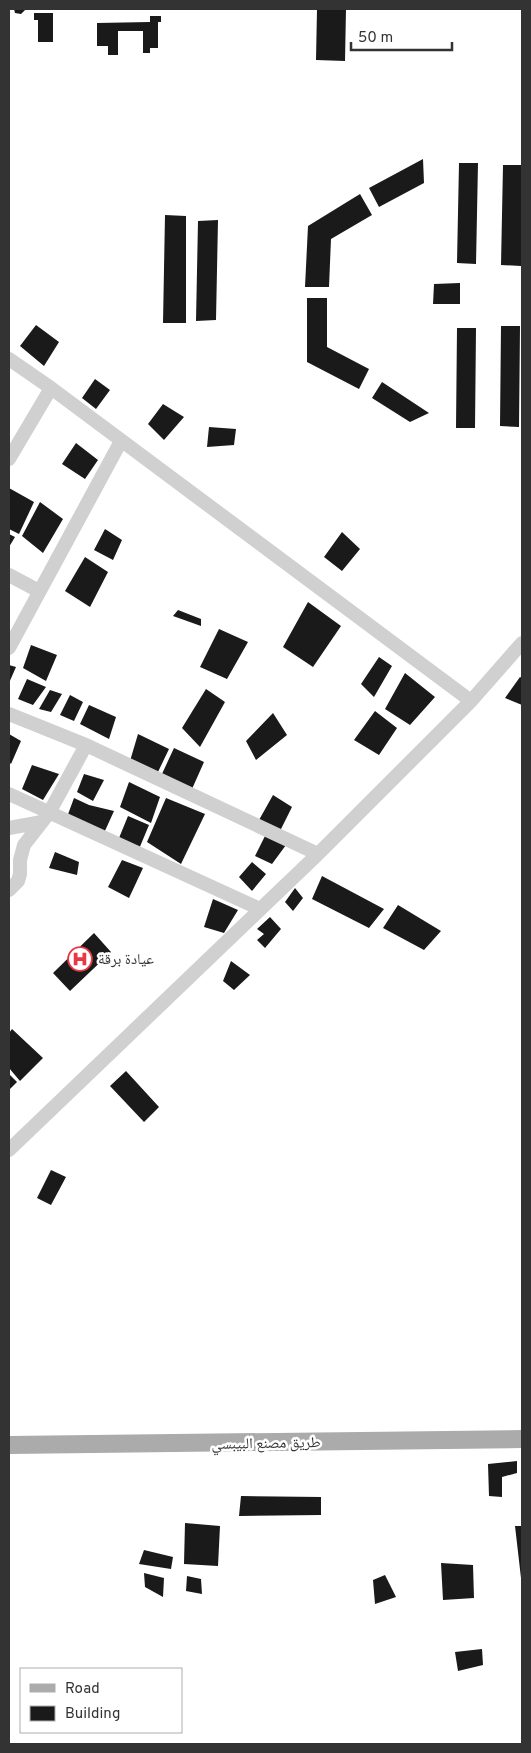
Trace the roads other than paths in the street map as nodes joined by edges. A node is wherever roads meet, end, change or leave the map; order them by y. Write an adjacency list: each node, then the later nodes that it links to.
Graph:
1 (9, 359): 2 (street)
2 (51, 388): 3 (street); 4 (street)
3 (121, 441): 6 (street); 9 (street)
4 (9, 459)
5 (9, 576): 6 (street)
6 (39, 591): 8 (street)
7 (522, 643): 9 (street)
8 (9, 648)
9 (471, 701): 15 (street)
10 (9, 714): 11 (street)
11 (86, 745): 13 (street); 15 (street)
12 (9, 794): 13 (street)
13 (46, 817): 14 (street); 16 (street); 17 (street)
14 (9, 828)
15 (318, 854): 17 (street)
16 (9, 890)
17 (260, 909): 18 (street)
18 (9, 1150)
19 (522, 1439): 20 (main road, طريق مصنع البيبسي)
20 (9, 1445)

